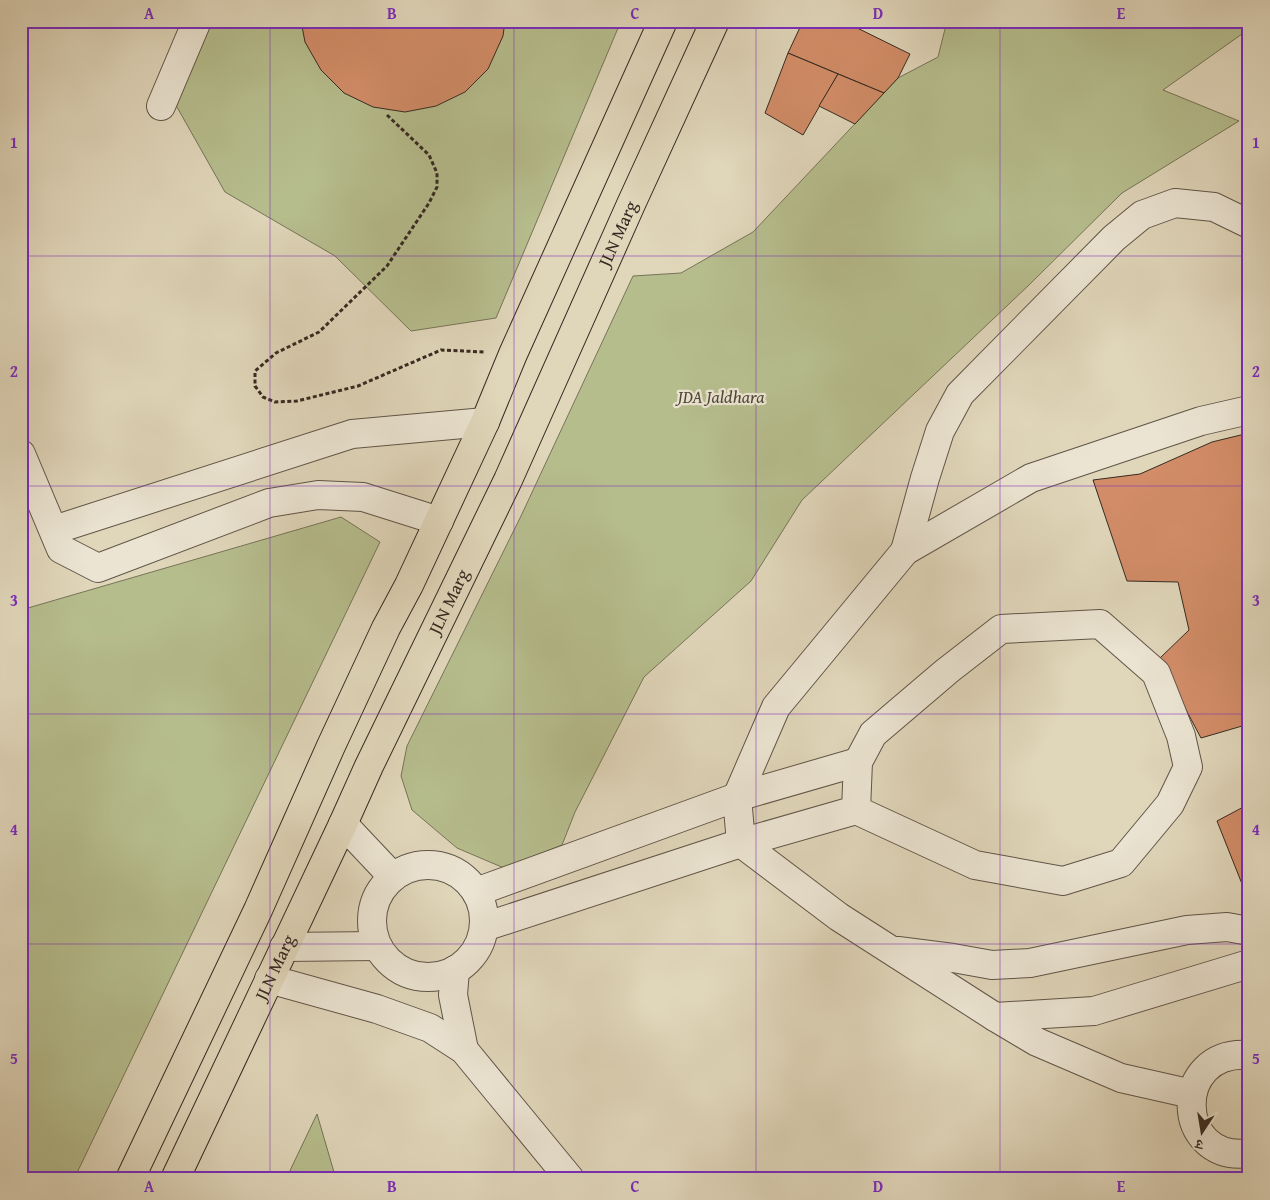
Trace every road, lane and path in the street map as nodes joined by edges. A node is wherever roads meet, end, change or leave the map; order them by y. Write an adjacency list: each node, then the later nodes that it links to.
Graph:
1 (197, 21): 4 (street)
2 (663, 21): 7 (main road)
3 (715, 21): 17 (main road, JLN Marg)
4 (161, 106)
5 (386, 115): 7 (path)
6 (1249, 224): 13 (street)
7 (513, 354): 9 (main road)
8 (1249, 410): 13 (street)
9 (485, 422): 11 (main road); 12 (street)
10 (21, 454): 12 (street)
11 (439, 521): 12 (street); 34 (main road)
12 (54, 530)
13 (905, 550): 15 (street)
14 (858, 762): 15 (street); 16 (street); 16 (street)
15 (737, 797): 18 (street); 20 (street)
16 (856, 810): 18 (street)
17 (343, 824): 19 (street); 24 (main road, JLN Marg)
18 (741, 843): 21 (street); 25 (street)
19 (393, 877): 20 (street); 23 (street)
20 (476, 892): 21 (street)
21 (484, 927): 27 (street)
22 (1249, 932): 25 (street)
23 (377, 946): 24 (street); 27 (street)
24 (284, 947): 28 (main road, JLN Marg)
25 (890, 950): 29 (street)
26 (1249, 964): 29 (street)
27 (455, 970): 30 (street)
28 (269, 979): 30 (street); 35 (main road, JLN Marg)
29 (995, 1018): 32 (street)
30 (464, 1050): 36 (street)
31 (1249, 1055): 32 (street)
32 (1192, 1094): 33 (street)
33 (1249, 1153)
34 (130, 1179)
35 (175, 1179)
36 (570, 1179)

